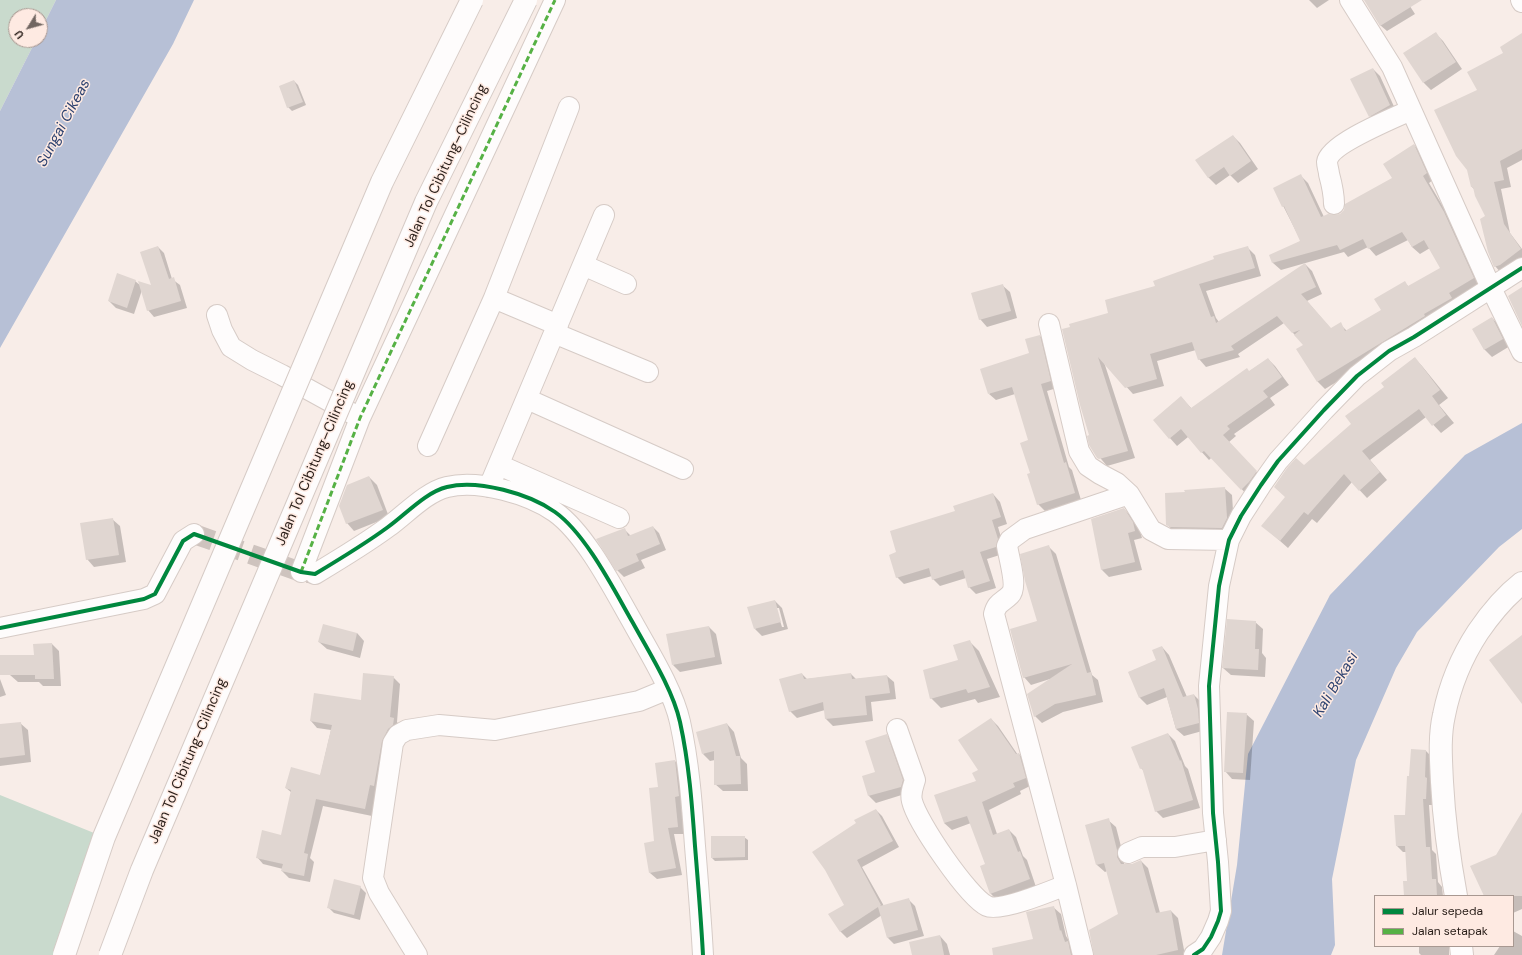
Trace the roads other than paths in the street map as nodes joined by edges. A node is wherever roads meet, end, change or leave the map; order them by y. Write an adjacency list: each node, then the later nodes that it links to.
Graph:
1 (472, 0): 37 (main road, bridge)
2 (526, 0): 38 (main road, Jalan Tol Cibitung–Cilincing, bridge)
3 (555, 0): 20 (street)
4 (1350, 0): 6 (street)
5 (569, 108): 13 (street)
6 (1411, 110): 7 (street); 12 (street)
7 (1334, 204)
8 (604, 215): 9 (street)
9 (583, 265): 11 (street); 16 (street)
10 (1522, 268): 12 (street)
11 (626, 284)
12 (1491, 288): 17 (street); 28 (street)
13 (494, 298): 16 (street); 21 (street)
14 (217, 315): 20 (street)
15 (1049, 324): 25 (street)
16 (556, 329): 18 (street); 19 (street)
17 (1522, 352)
18 (648, 372)
19 (526, 399): 22 (street); 23 (street)
20 (360, 418): 24 (street)
21 (428, 446)
22 (499, 465): 24 (street); 26 (street)
23 (682, 469)
24 (490, 487): 31 (street)
25 (1129, 494): 28 (street); 35 (street)
26 (619, 518)
27 (194, 534): 30 (street)
28 (1229, 540): 33 (street)
29 (1522, 583): 36 (main road)
30 (0, 628)
31 (668, 689): 39 (street); 40 (street)
32 (897, 729): 35 (street)
33 (1216, 840): 34 (street); 42 (street)
34 (1128, 853)
35 (1066, 885): 41 (street)
36 (1456, 895)
37 (64, 955)
38 (110, 955)
39 (416, 955)
40 (704, 955)
41 (1083, 955)
42 (1194, 955)

